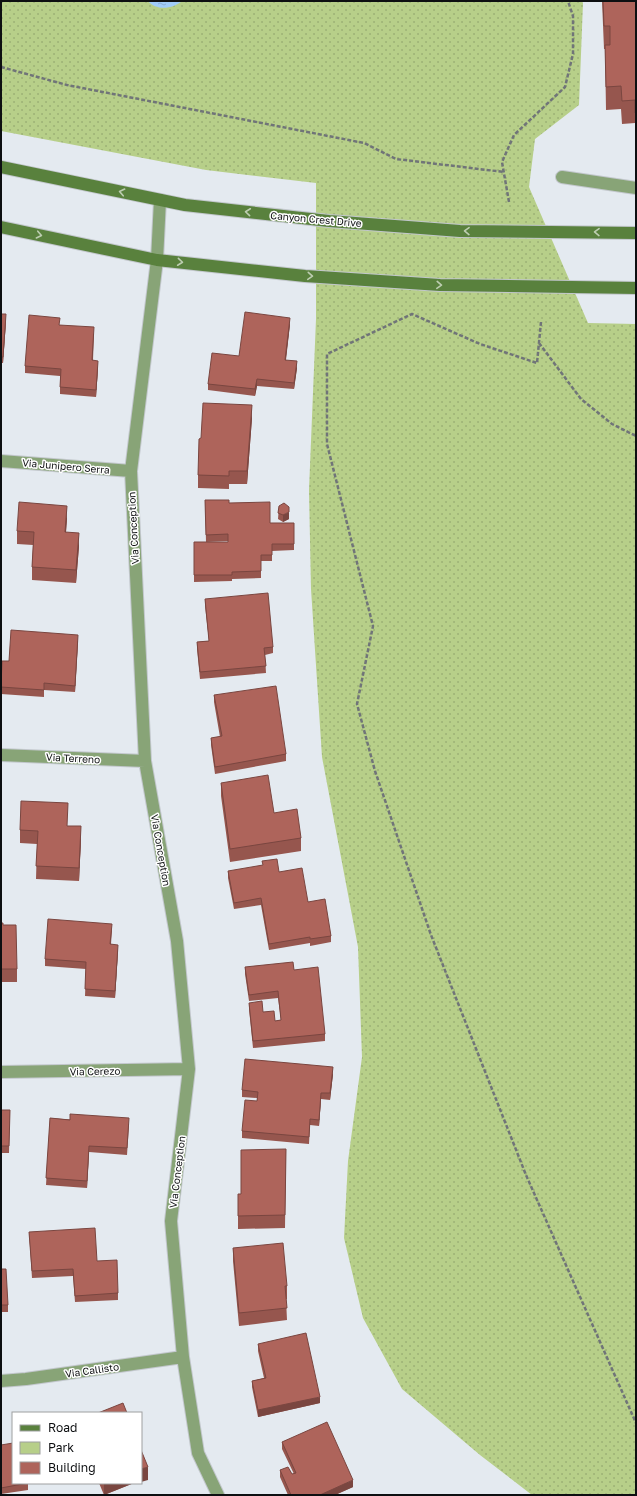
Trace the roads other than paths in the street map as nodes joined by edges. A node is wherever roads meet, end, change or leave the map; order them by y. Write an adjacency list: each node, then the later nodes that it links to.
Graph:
1 (1, 167): 4 (main road, Canyon Crest Drive, one-way to 1)
2 (562, 177): 3 (street)
3 (636, 188)
4 (160, 200): 6 (main road, Canyon Crest Drive, one-way to 4); 7 (street, Via Conception)
5 (1, 227): 7 (main road, one-way to 7)
6 (636, 233)
7 (157, 260): 8 (main road, one-way to 8); 10 (street, Via Conception)
8 (636, 288)
9 (1, 461): 10 (street, Via Junipero Serra)
10 (130, 471): 12 (street, Via Conception)
11 (1, 755): 12 (street, Via Terreno)
12 (145, 761): 13 (street, Via Conception)
13 (189, 1069): 14 (street, Via Cerezo); 15 (street, Via Conception)
14 (1, 1072)
15 (183, 1357): 16 (street, Via Callisto); 17 (street, Via Conception)
16 (1, 1381)
17 (218, 1495)

